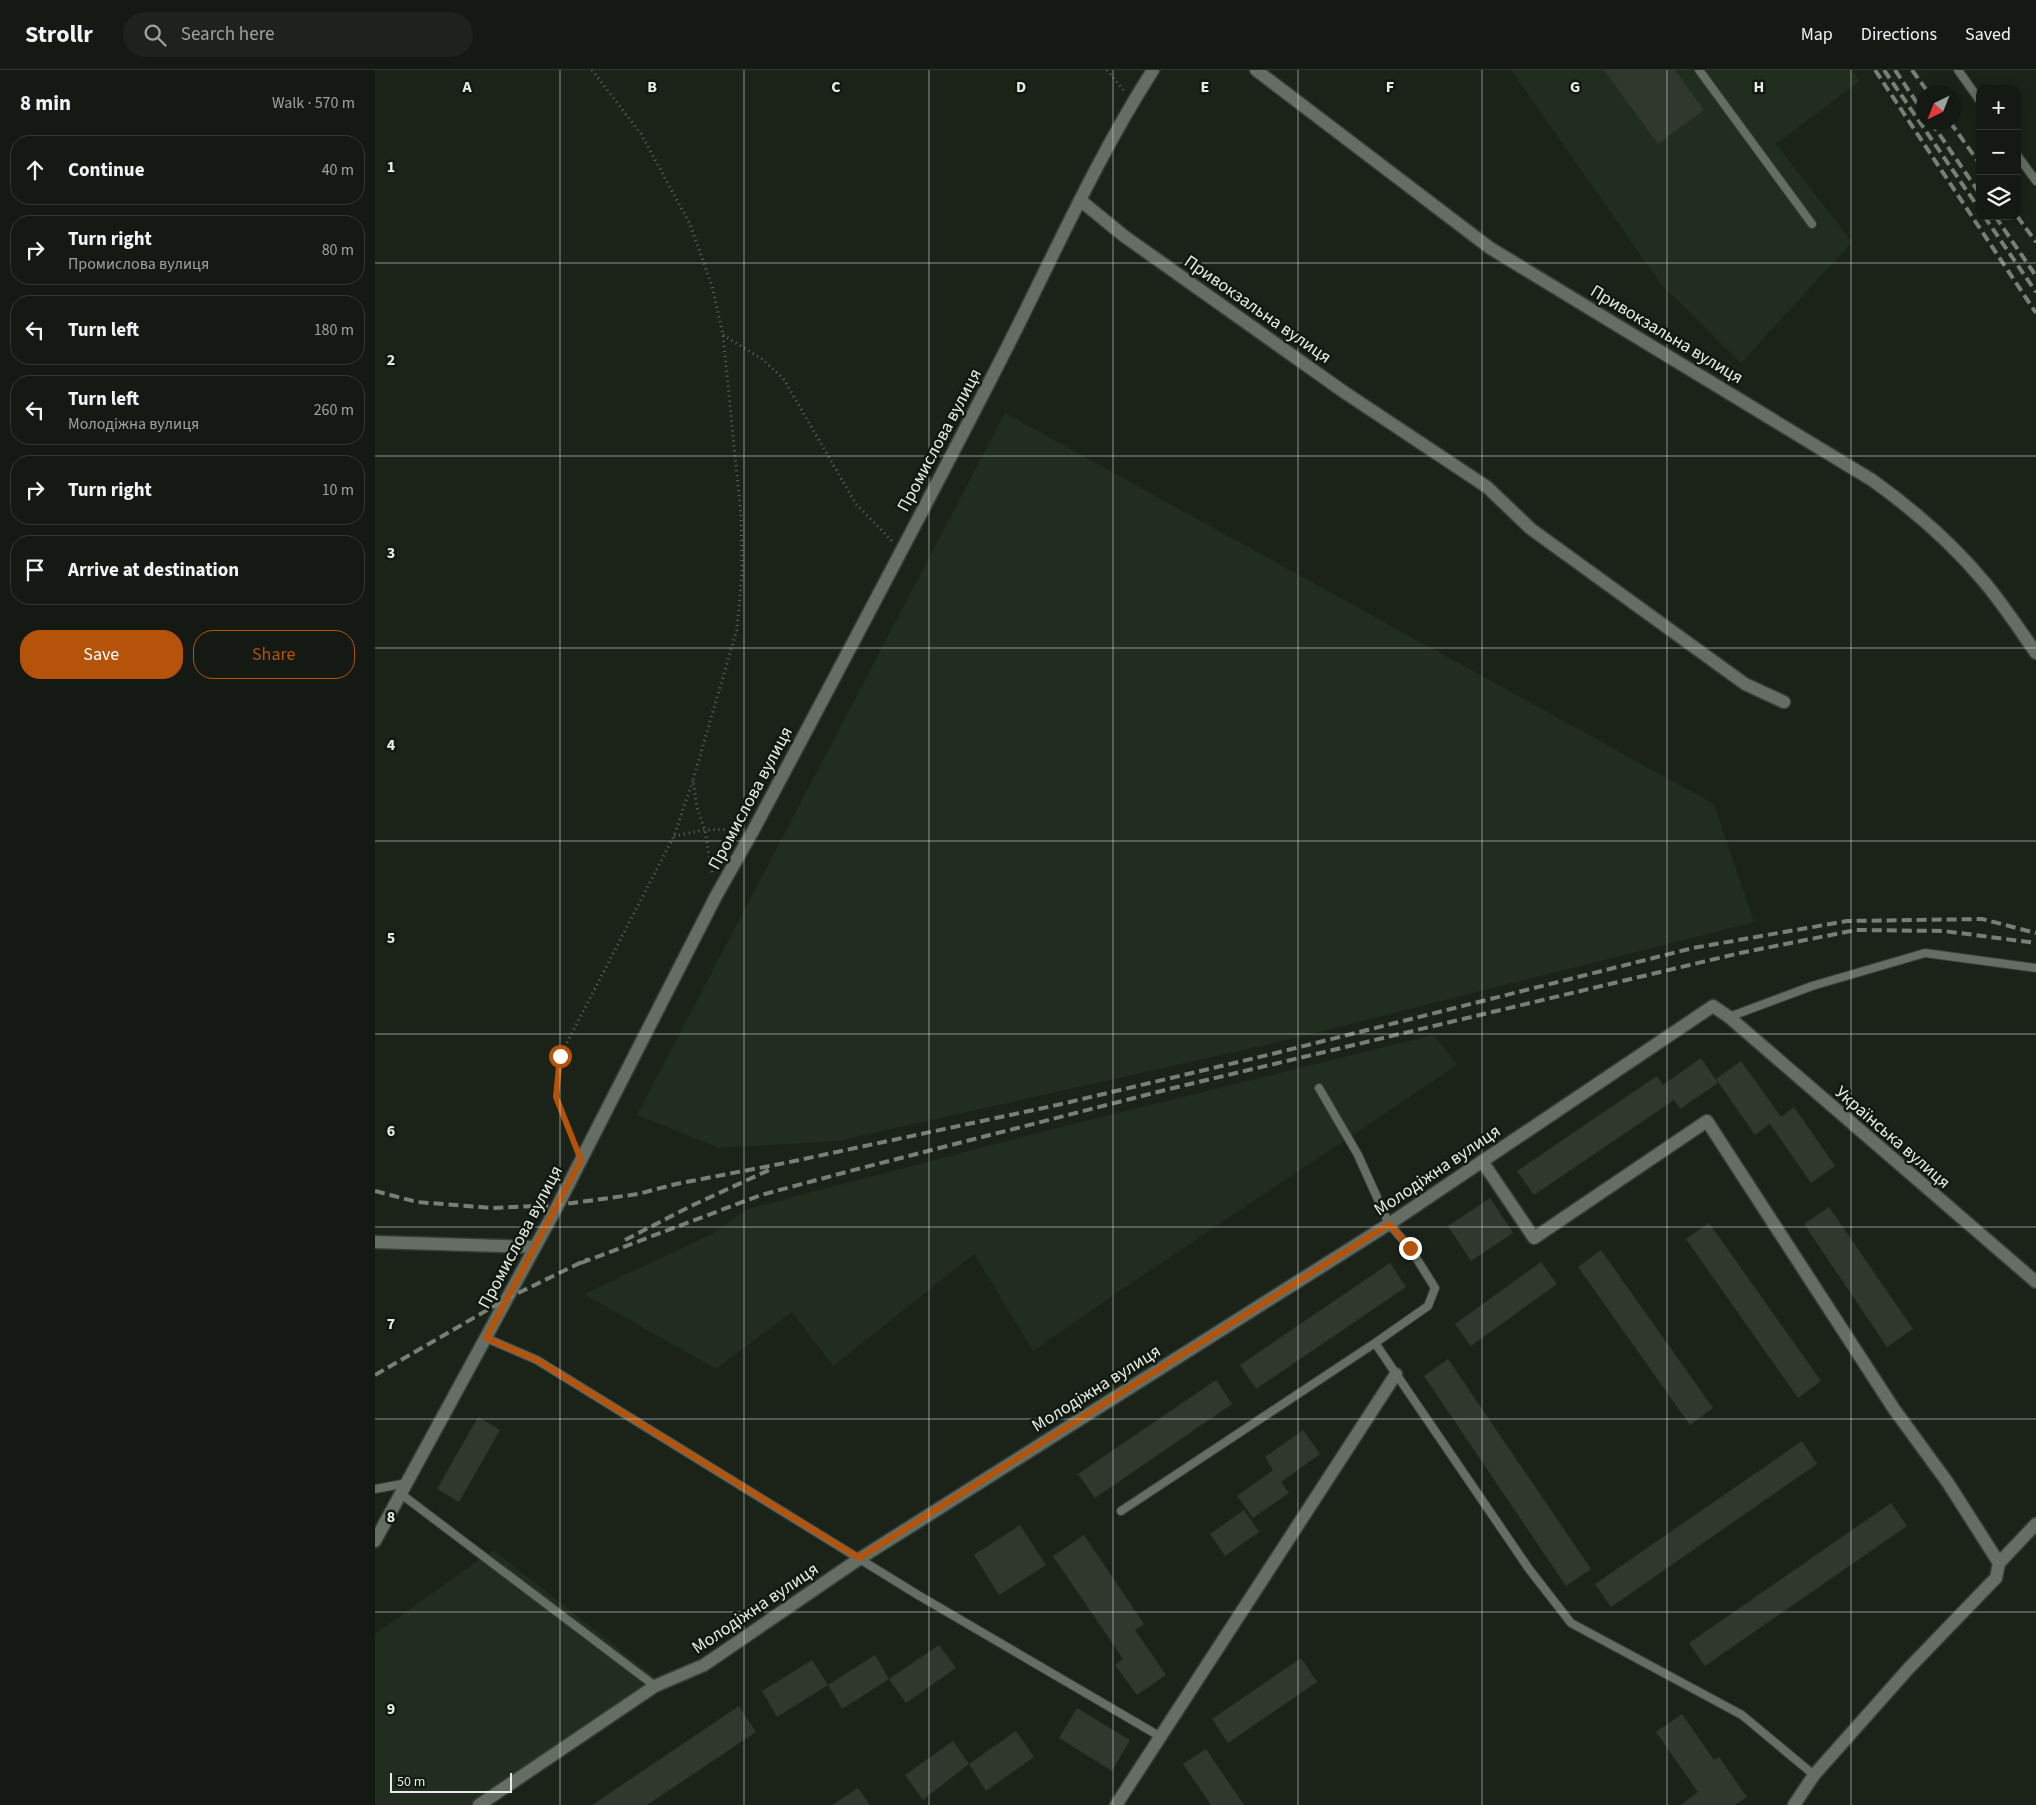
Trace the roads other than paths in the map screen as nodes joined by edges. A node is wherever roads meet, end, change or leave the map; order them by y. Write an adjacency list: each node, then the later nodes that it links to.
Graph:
1 (1153, 70): 8 (street, Промислова вулиця)
2 (1256, 70): 10 (street, Привокзальна вулиця)
3 (1699, 70): 9 (lane)
4 (1958, 70): 5 (lane)
5 (1976, 95)
6 (2021, 160): 7 (lane)
7 (2036, 181)
8 (1080, 200): 11 (street, Привокзальна вулиця); 18 (street, Промислова вулиця)
9 (1812, 224)
10 (2036, 653)
11 (1784, 702)
12 (2036, 968): 13 (lane)
13 (1729, 1017): 15 (street, Молодіжна вулиця); 19 (street, Українська вулиця)
14 (1319, 1088): 16 (lane)
15 (1482, 1161): 16 (street, Молодіжна вулиця); 29 (street)
16 (1389, 1224): 21 (lane); 28 (street, Молодіжна вулиця)
17 (375, 1242): 18 (street)
18 (534, 1247): 20 (street, Промислова вулиця)
19 (2036, 1282)
20 (486, 1338): 23 (street, Промислова вулиця); 28 (lane)
21 (1375, 1343): 22 (lane); 25 (lane)
22 (1396, 1374): 31 (street); 32 (lane)
23 (404, 1488): 24 (lane); 27 (street, Промислова вулиця); 30 (lane)
24 (375, 1489)
25 (1121, 1511)
26 (2036, 1524): 29 (street)
27 (375, 1541)
28 (859, 1558): 30 (street, Молодіжна вулиця); 31 (lane)
29 (1999, 1562): 32 (street)
30 (655, 1686): 33 (street, Молодіжна вулиця)
31 (1161, 1737): 34 (street)
32 (1813, 1774): 35 (street)
33 (479, 1805)
34 (1117, 1805)
35 (1793, 1805)

